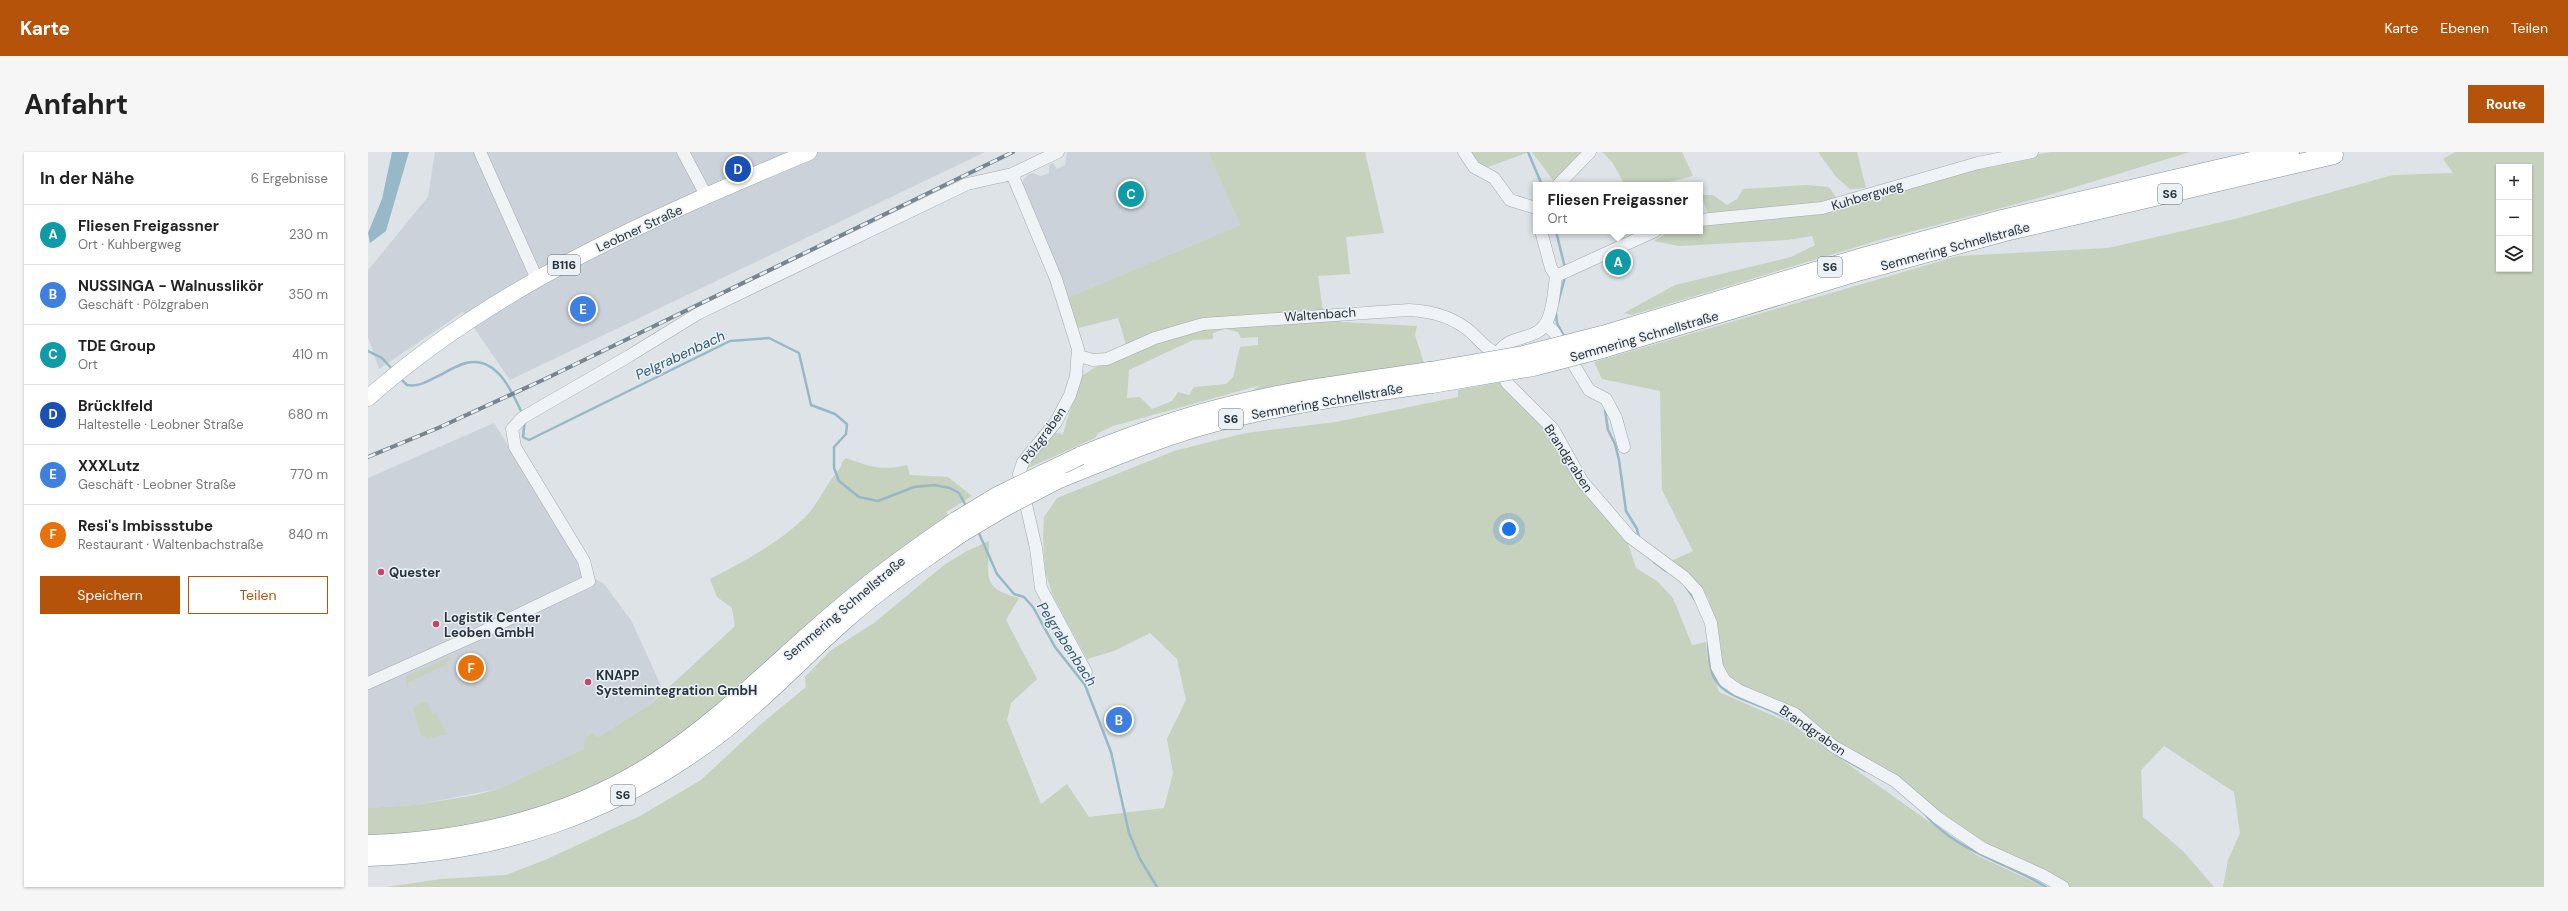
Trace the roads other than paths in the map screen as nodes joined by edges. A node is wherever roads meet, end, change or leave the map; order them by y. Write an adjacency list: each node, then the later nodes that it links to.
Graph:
1 (480, 152): 18 (street)
2 (684, 152): 12 (street)
3 (809, 152): 12 (main road, Leobner Straße / B116)
4 (1058, 152): 10 (street)
5 (1464, 152): 13 (street)
6 (1590, 152): 11 (street)
7 (2032, 152): 14 (street, Kuhbergweg)
8 (2290, 152): 20 (highway, Semmering Schnellstraße / S6)
9 (2334, 155): 20 (highway, Semmering Schnellstraße / S6)
10 (1012, 174): 22 (street, Pölzgraben); 28 (street)
11 (1561, 182)
12 (707, 197): 18 (main road, Leobner Straße / B116)
13 (1533, 207)
14 (1703, 220)
15 (1542, 234): 17 (street)
16 (1648, 234): 17 (street)
17 (1556, 276): 19 (street)
18 (537, 279): 24 (main road, Leobner Straße / B116)
19 (1545, 324): 21 (street); 25 (street)
20 (1604, 342): 23 (highway, Semmering Schnellstraße / S6, bridge)
21 (1498, 354): 22 (street, Waltenbach); 33 (street, Brandgraben)
22 (1079, 356): 27 (street, Pölzgraben)
23 (1431, 378): 26 (highway, Semmering Schnellstraße / S6, bridge); 26 (highway, Semmering Schnellstraße / S6, bridge)
24 (368, 398)
25 (1624, 447)
26 (960, 526): 29 (highway, Semmering Schnellstraße / S6); 30 (highway, Semmering Schnellstraße / S6)
27 (1086, 672)
28 (368, 683)
29 (368, 844)
30 (432, 853): 31 (highway, Semmering Schnellstraße / S6); 32 (highway)
31 (368, 857)
32 (368, 868)
33 (2063, 887)

